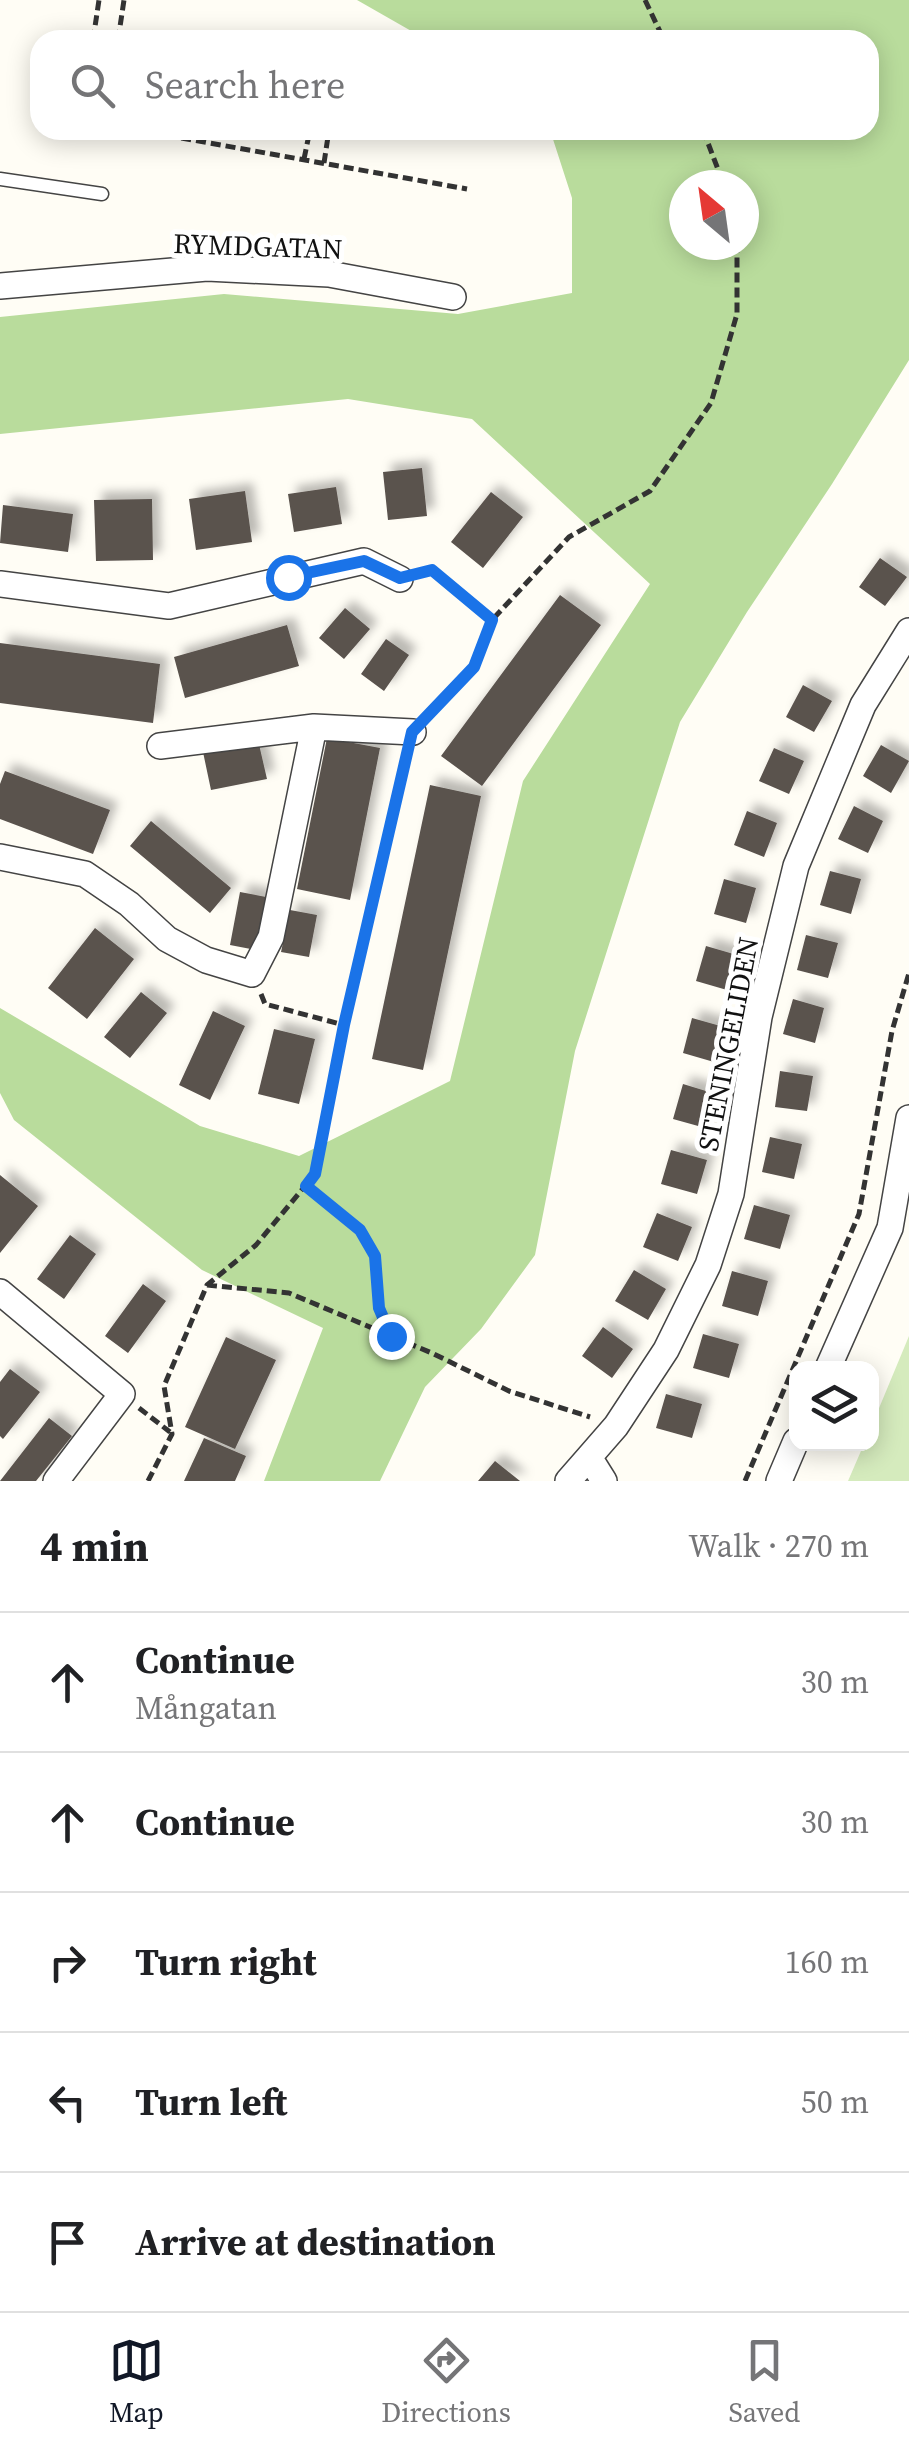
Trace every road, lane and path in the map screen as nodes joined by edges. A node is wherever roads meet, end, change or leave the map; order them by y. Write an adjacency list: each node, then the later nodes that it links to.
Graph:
1 (99, 0): 4 (path)
2 (124, 0): 5 (path)
3 (645, 0): 6 (path)
4 (94, 30)
5 (120, 30)
6 (659, 30)
7 (195, 140): 11 (path)
8 (308, 140): 11 (path)
9 (328, 140): 12 (path)
10 (707, 140): 13 (path)
11 (304, 159): 12 (path)
12 (324, 163): 15 (path)
13 (718, 170)
14 (0, 179): 16 (lane)
15 (467, 189)
16 (102, 194)
17 (736, 260): 22 (path)
18 (0, 286): 19 (street, RYMDGATAN)
19 (454, 297)
20 (400, 578): 21 (street); 22 (path)
21 (0, 584)
22 (492, 620): 25 (path)
23 (909, 631): 38 (street, STENINGELIDEN)
24 (314, 727): 25 (street); 26 (street); 29 (street)
25 (412, 732): 30 (path)
26 (160, 746)
27 (0, 857): 29 (street)
28 (909, 973): 46 (path)
29 (252, 974): 30 (path)
30 (344, 1025): 32 (path)
31 (909, 1118): 36 (street)
32 (306, 1186): 33 (path); 35 (path)
33 (206, 1286): 35 (path); 39 (path)
34 (0, 1292): 37 (street)
35 (391, 1336): 38 (path)
36 (831, 1361)
37 (122, 1394): 39 (path); 42 (street)
38 (616, 1426): 41 (street, STENINGELIDEN)
39 (172, 1434): 43 (path)
40 (792, 1451): 47 (street)
41 (589, 1457): 44 (street, STENINGELIDEN); 45 (street)
42 (56, 1481)
43 (148, 1481)
44 (568, 1481)
45 (604, 1481)
46 (745, 1481)
47 (779, 1481)

